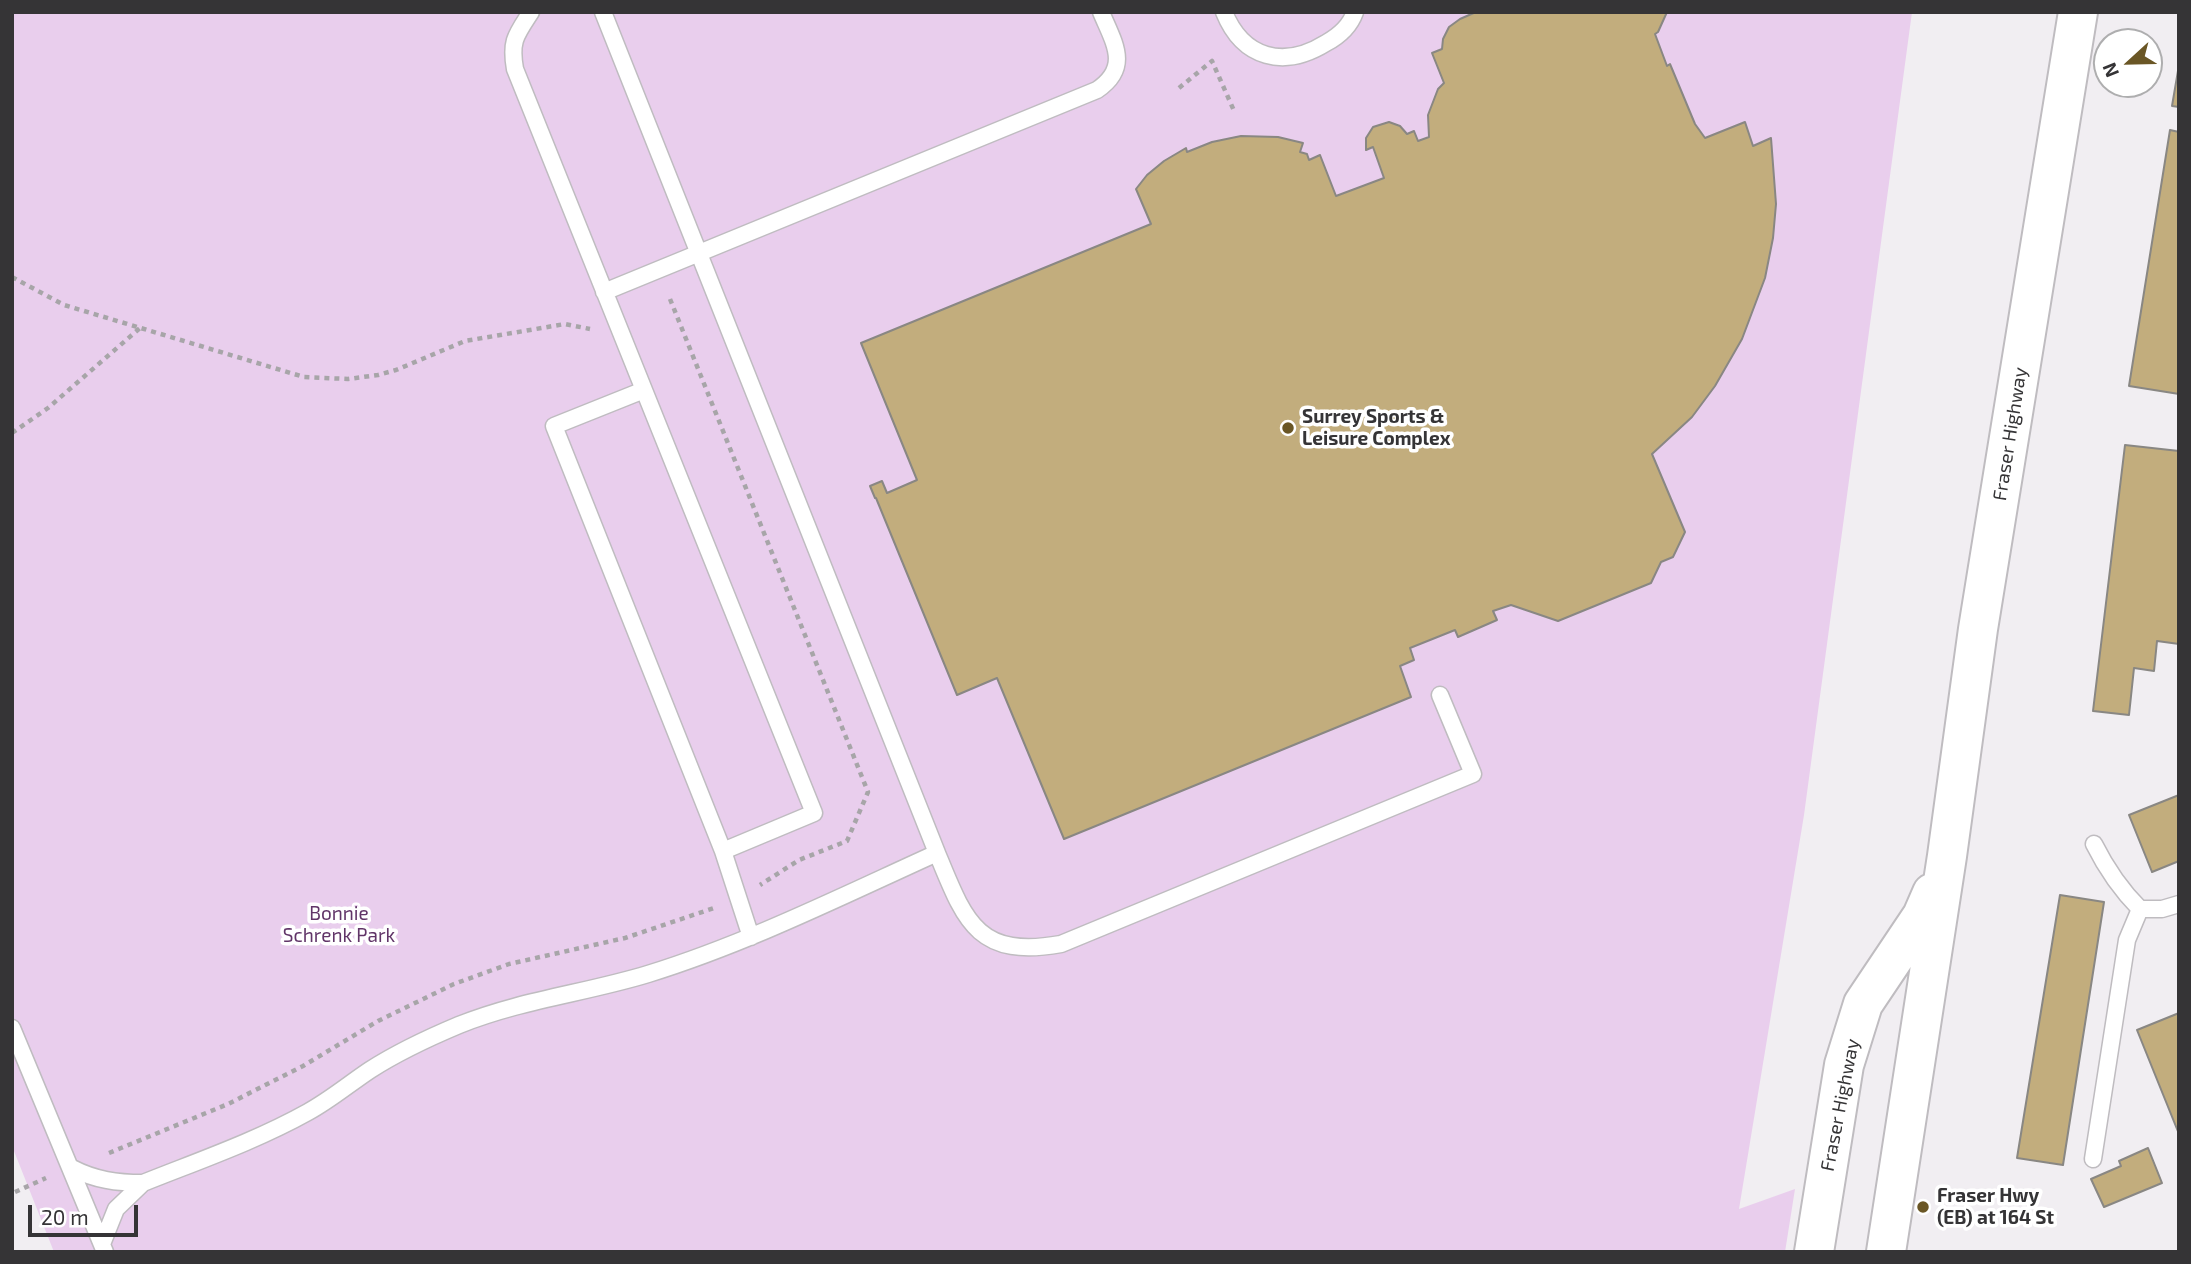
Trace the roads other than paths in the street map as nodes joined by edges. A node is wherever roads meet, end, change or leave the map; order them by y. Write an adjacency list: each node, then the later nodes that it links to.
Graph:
1 (531, 12): 8 (lane)
2 (603, 12): 7 (lane)
3 (1101, 12): 7 (lane)
4 (1224, 12): 5 (lane)
5 (1355, 12)
6 (2078, 12): 14 (main road, Fraser Highway)
7 (697, 253): 8 (lane); 13 (lane)
8 (604, 292): 9 (lane)
9 (644, 390): 12 (lane); 12 (lane)
10 (1440, 695): 13 (lane)
11 (2094, 844): 16 (lane)
12 (723, 851): 17 (lane)
13 (937, 853): 17 (lane)
14 (1947, 856): 23 (main road, Fraser Highway); 24 (main road, Fraser Highway)
15 (2179, 904): 16 (lane)
16 (2140, 909): 19 (lane)
17 (751, 937): 21 (lane)
18 (12, 1028): 20 (lane)
19 (2093, 1159)
20 (72, 1168): 21 (lane); 22 (lane)
21 (143, 1183): 22 (lane)
22 (104, 1248)
23 (1814, 1252)
24 (1886, 1252)

